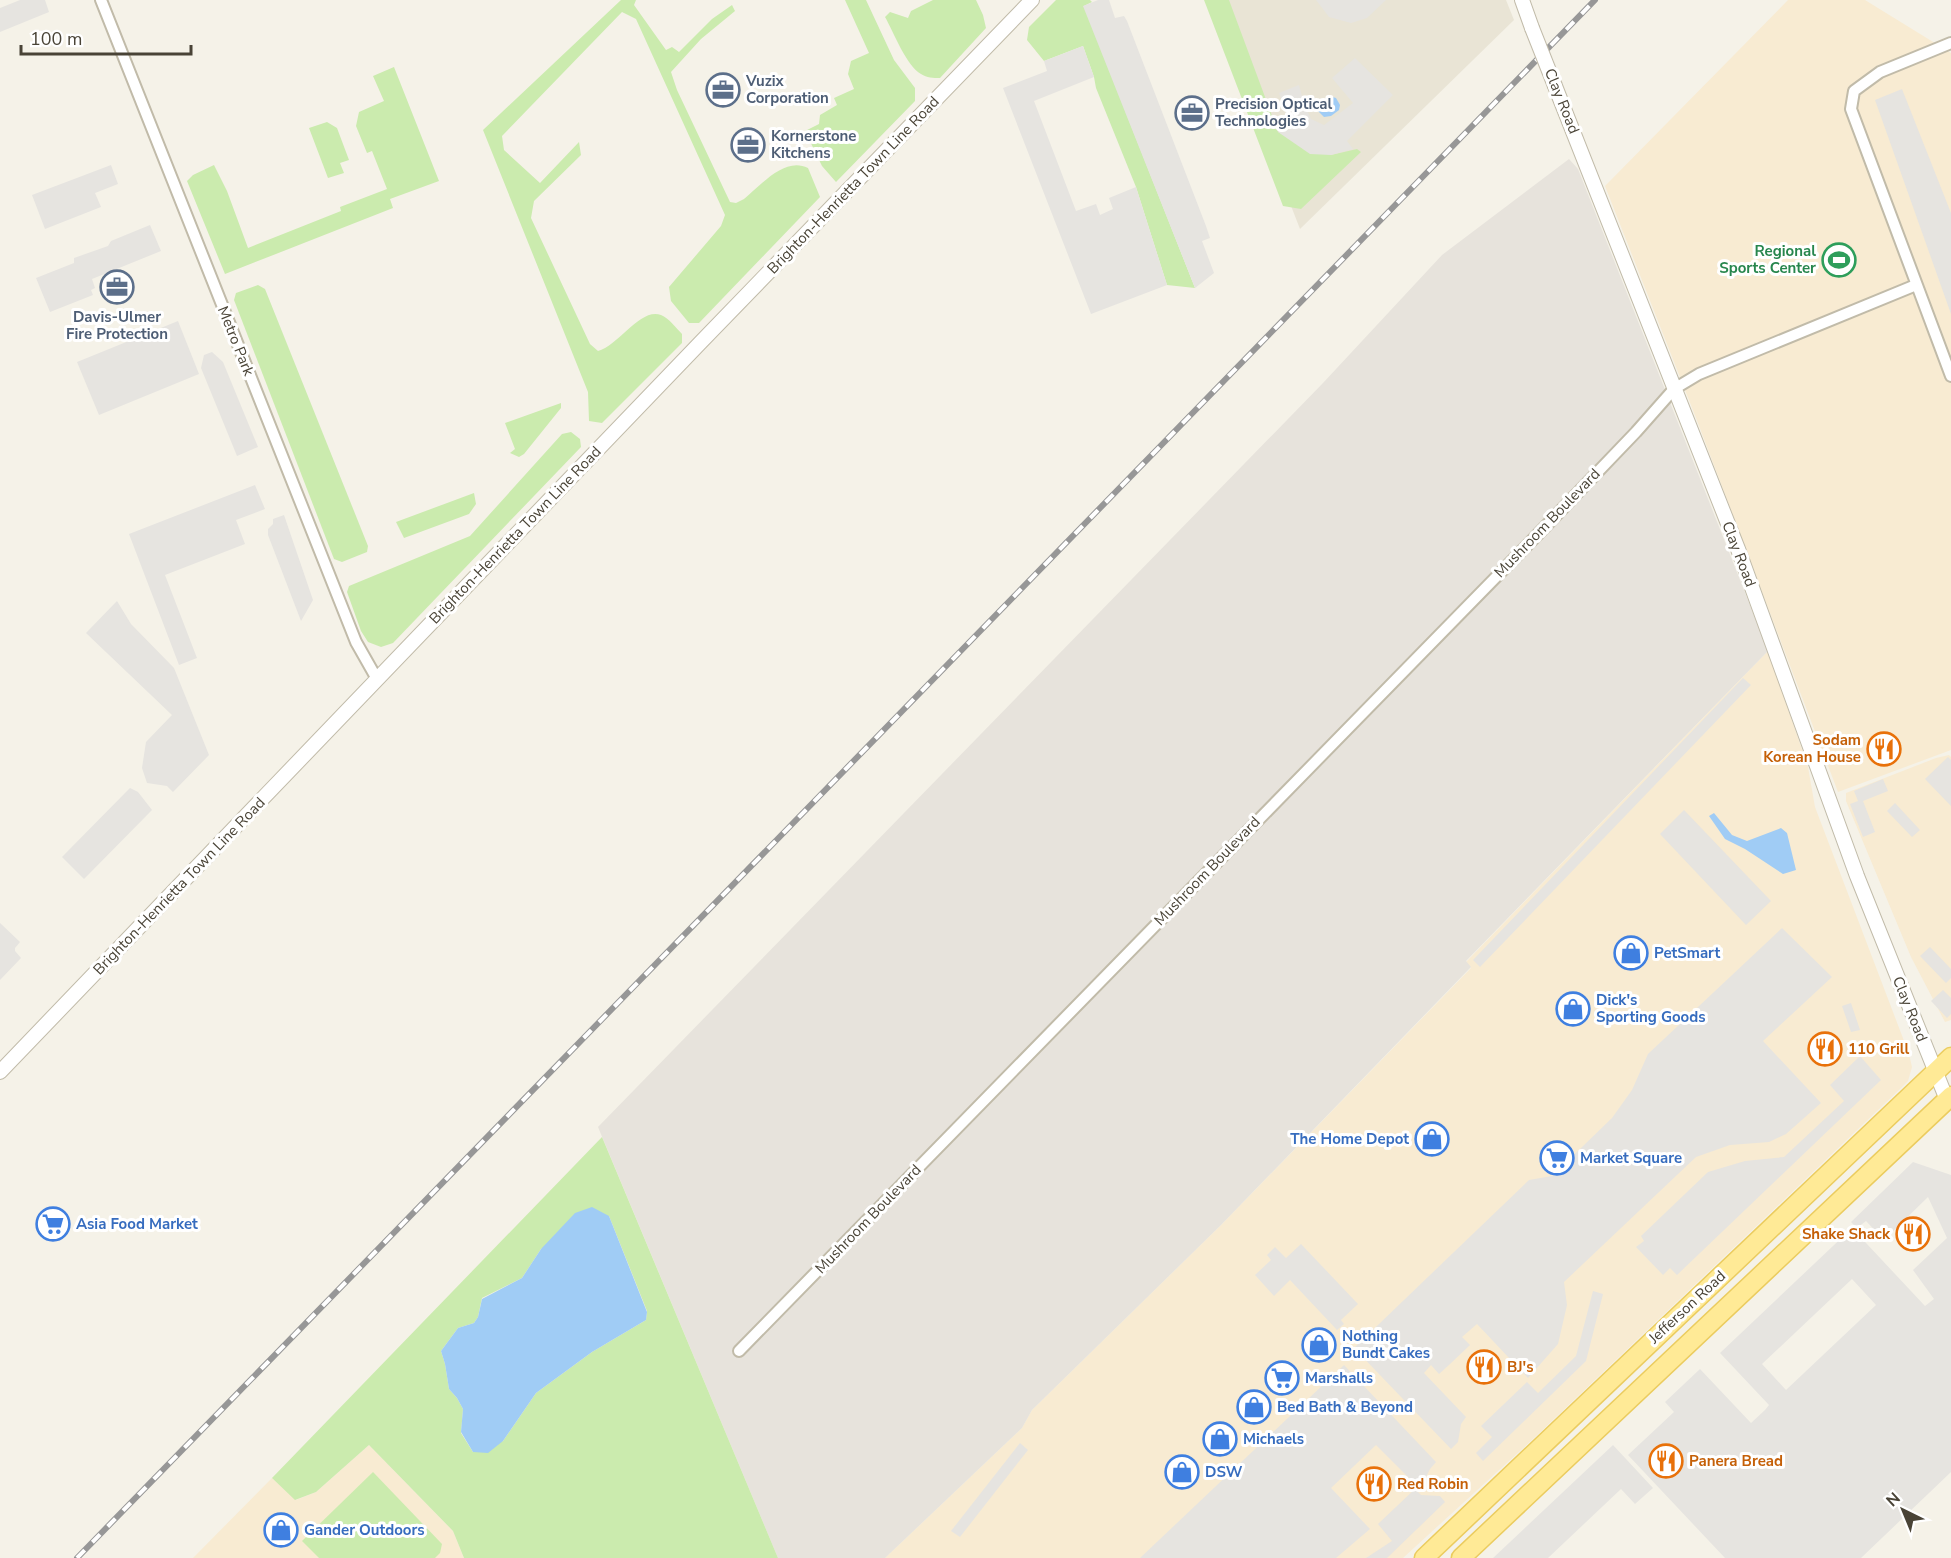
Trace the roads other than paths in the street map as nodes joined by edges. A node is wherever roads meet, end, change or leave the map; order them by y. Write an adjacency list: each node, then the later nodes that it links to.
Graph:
1 (101, 0): 8 (street, Metro Park)
2 (1032, 0): 8 (street, Brighton-Henrietta Town Line Road)
3 (1522, 0): 7 (street, Clay Road, bridge)
4 (1951, 43): 5 (street)
5 (1916, 285): 6 (street); 7 (street, Mushroom Boulevard)
6 (1951, 376)
7 (1674, 389): 10 (street, Clay Road); 13 (street, Mushroom Boulevard)
8 (377, 679): 11 (street, Brighton-Henrietta Town Line Road)
9 (1951, 1057): 10 (main road, Jefferson Road)
10 (1936, 1071): 12 (street, Clay Road); 14 (main road, Jefferson Road)
11 (0, 1072)
12 (1950, 1102): 15 (main road, Jefferson Road)
13 (739, 1351)
14 (1424, 1558)
15 (1461, 1558)

